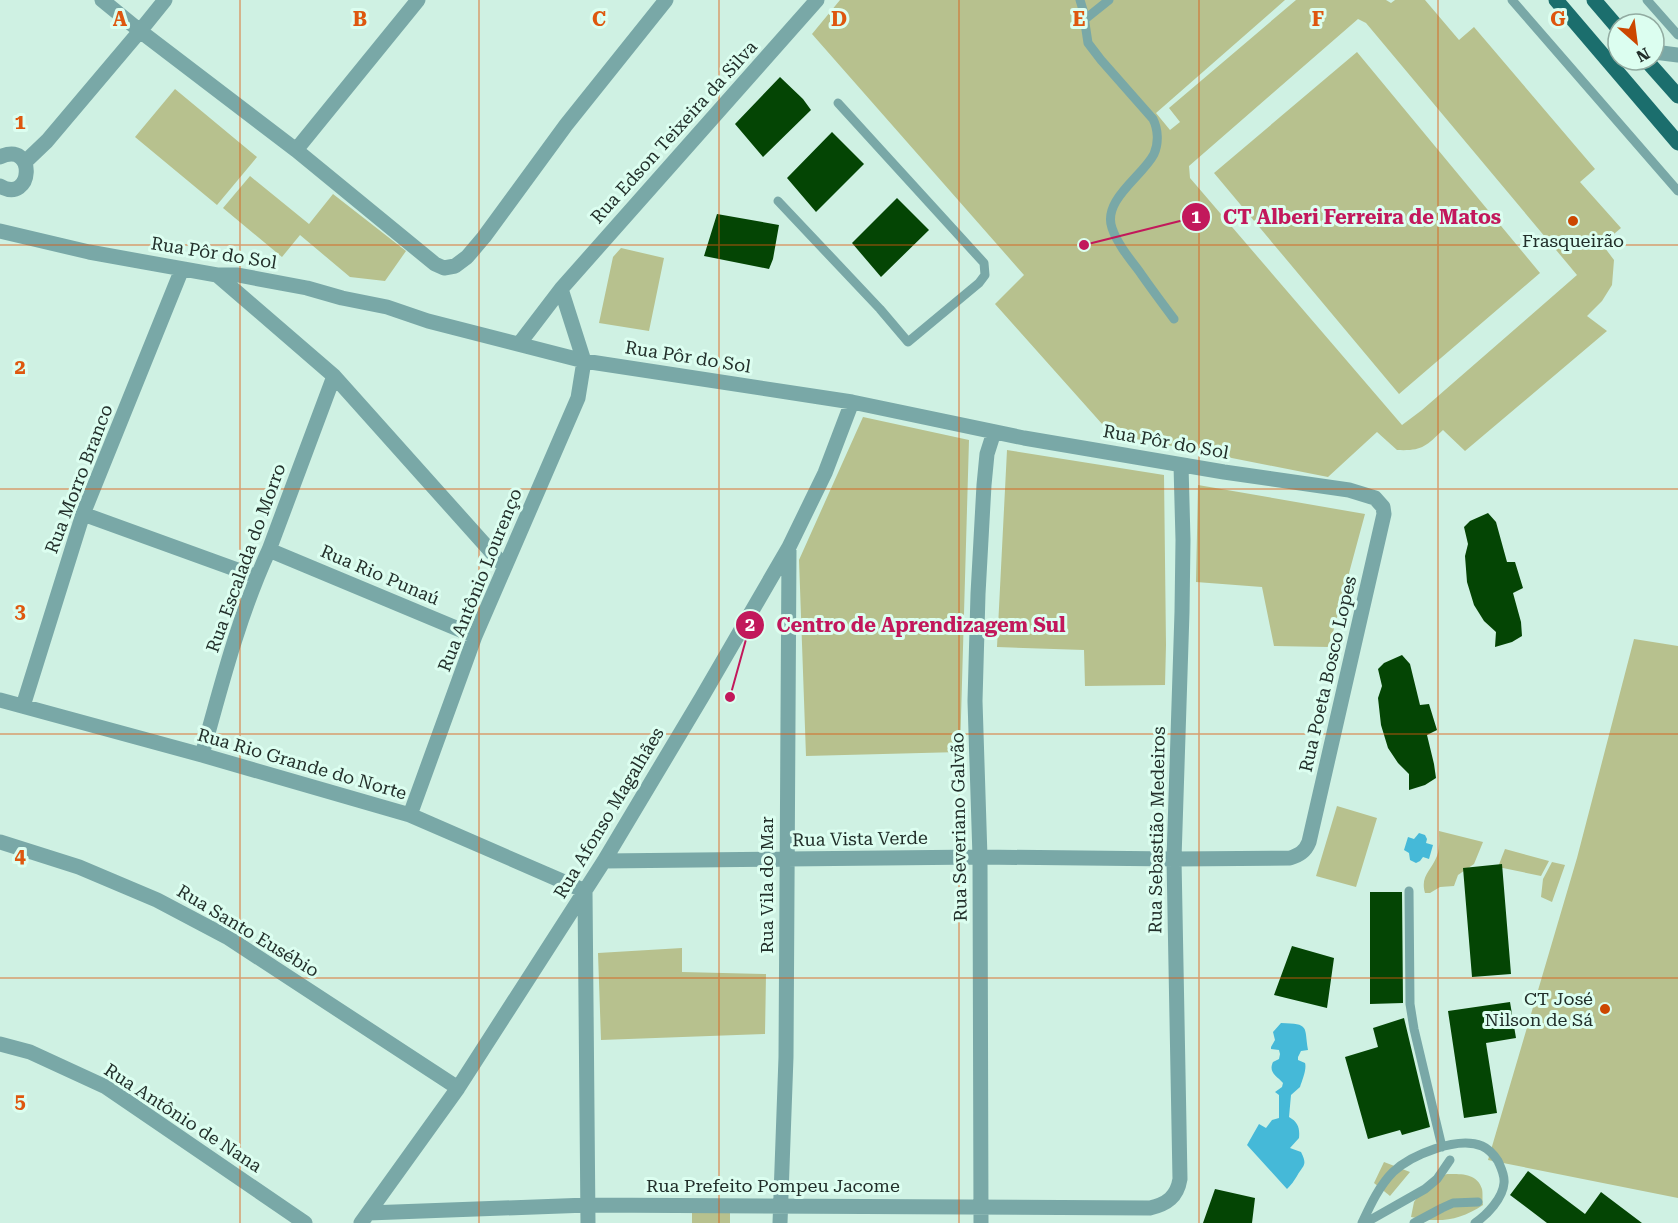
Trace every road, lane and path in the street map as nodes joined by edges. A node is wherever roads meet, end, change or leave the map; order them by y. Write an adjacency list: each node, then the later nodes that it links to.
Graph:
1 (102, 0): 14 (street)
2 (165, 0): 14 (street)
3 (418, 0): 20 (street)
4 (666, 0): 20 (street)
5 (817, 0): 29 (street, Rua Edson Teixeira da Silva)
6 (1080, 0): 13 (lane)
7 (1109, 0): 13 (lane)
8 (1512, 0): 24 (lane)
9 (1556, 0): 19 (main road)
10 (1594, 0): 12 (main road)
11 (1647, 0): 15 (lane)
12 (1606, 14)
13 (1084, 20): 30 (lane)
14 (140, 31): 20 (street); 22 (street)
15 (1678, 35)
16 (1657, 72): 17 (main road)
17 (1678, 96)
18 (838, 103): 25 (lane)
19 (1678, 143)
20 (296, 150)
21 (0, 157): 22 (street)
22 (25, 162): 23 (street)
23 (0, 186)
24 (1678, 191)
25 (778, 201)
26 (0, 231): 27 (street, Rua Pôr do Sol)
27 (182, 269): 28 (street, Rua Pôr do Sol); 38 (street, Rua Morro Branco)
28 (217, 275): 31 (street, Rua Pôr do Sol); 33 (street)
29 (561, 289): 31 (street, Rua Edson Teixeira da Silva); 32 (street)
30 (1174, 319)
31 (519, 344): 32 (street, Rua Pôr do Sol)
32 (584, 361): 34 (street, Rua Pôr do Sol); 41 (street, Rua Antônio Lourenço)
33 (334, 376): 40 (street, Rua Escalada do Morro); 41 (street)
34 (852, 402): 35 (street, Rua Pôr do Sol); 39 (street, Rua Afonso Magalhães)
35 (994, 432): 36 (street, Rua Pôr do Sol); 50 (street, Rua Severiano Galvão)
36 (1181, 465): 37 (street, Rua Pôr do Sol); 52 (street, Rua Sebastião Medeiros)
37 (1375, 498): 49 (street, Rua Poeta Bosco Lopes)
38 (83, 514): 42 (street); 45 (street, Rua Morro Branco)
39 (789, 547): 51 (street, Rua Vila do Mar); 53 (street, Rua Afonso Magalhães)
40 (269, 550): 42 (street, Rua Escalada do Morro); 43 (street, Rua Rio Punaú)
41 (504, 566): 43 (street, Rua Antônio Lourenço)
42 (257, 577): 46 (street, Rua Escalada do Morro)
43 (475, 636): 47 (street, Rua Antônio Lourenço)
44 (0, 700): 45 (street, Rua Rio Grande do Norte)
45 (23, 706): 46 (street, Rua Rio Grande do Norte)
46 (202, 755): 47 (street, Rua Rio Grande do Norte)
47 (410, 815): 54 (street, Rua Rio Grande do Norte)
48 (0, 842): 57 (street, Rua Santo Eusébio)
49 (1297, 855): 52 (street, Rua Vista Verde)
50 (980, 857): 51 (street, Rua Vista Verde); 52 (street, Rua Vista Verde); 64 (street, Rua Severiano Galvão)
51 (786, 859): 53 (street, Rua Vista Verde); 63 (street, Rua Vila do Mar)
52 (1174, 859): 60 (street, Rua Sebastião Medeiros)
53 (604, 861): 54 (street, Rua Afonso Magalhães)
54 (585, 891): 57 (street, Rua Afonso Magalhães); 62 (street)
55 (1409, 891): 58 (lane)
56 (0, 1044): 66 (street, Rua Antônio de Nana)
57 (458, 1088): 65 (street, Rua Afonso Magalhães)
58 (1442, 1147): 70 (lane); 72 (lane)
59 (1450, 1160): 70 (lane)
60 (1175, 1195): 64 (street, Rua Prefeito Pompeu Jacome)
61 (1478, 1202): 71 (lane)
62 (588, 1205): 63 (street, Rua Prefeito Pompeu Jacome); 65 (street, Rua Prefeito Pompeu Jacome); 67 (street)
63 (781, 1206): 64 (street, Rua Prefeito Pompeu Jacome); 68 (street, Rua Vila do Mar)
64 (981, 1206): 69 (street, Rua Severiano Galvão)
65 (364, 1218)
66 (305, 1223)
67 (588, 1223)
68 (780, 1223)
69 (981, 1223)
70 (1364, 1223)
71 (1414, 1223)
72 (1475, 1223)

